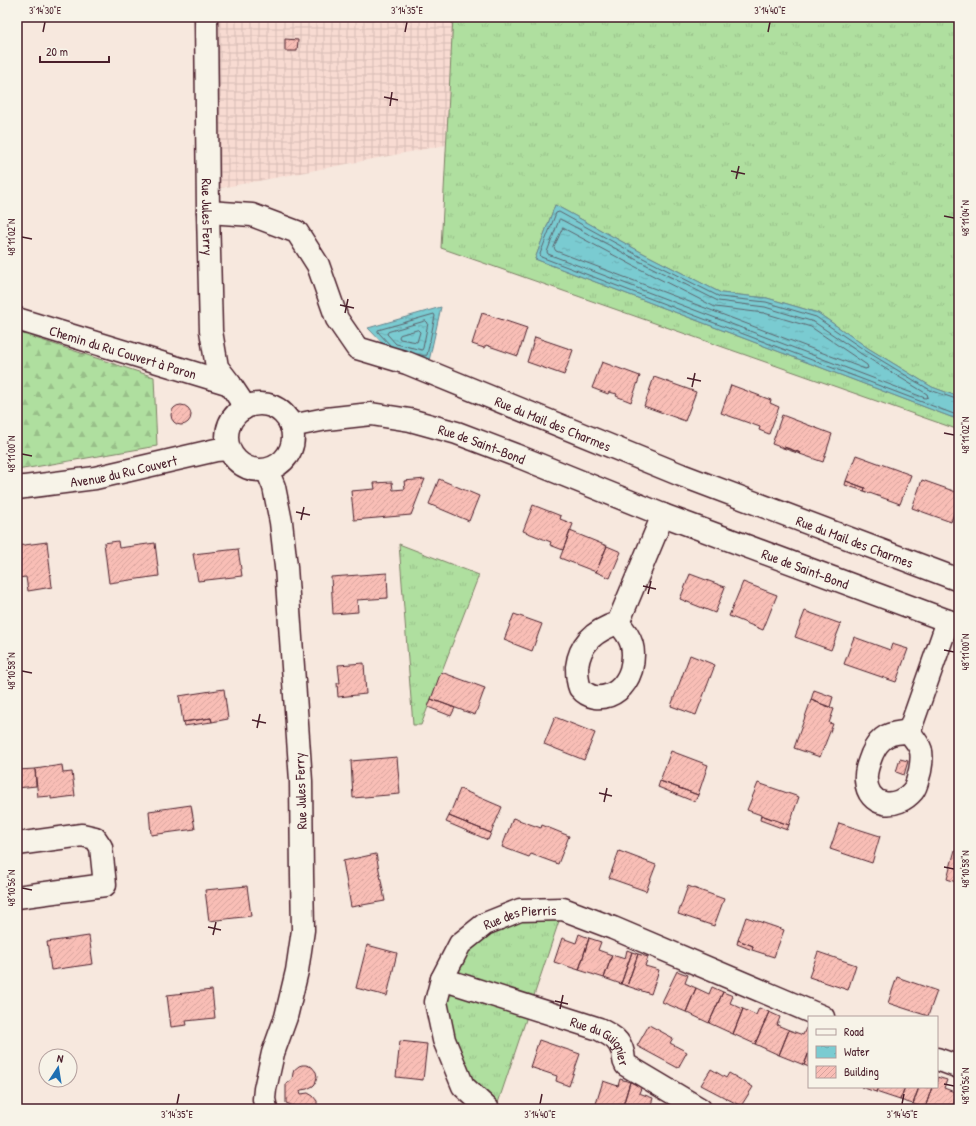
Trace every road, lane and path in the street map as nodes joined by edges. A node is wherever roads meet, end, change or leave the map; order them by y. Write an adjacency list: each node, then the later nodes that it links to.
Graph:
1 (206, 17): 2 (street, Rue Jules Ferry)
2 (208, 212): 4 (street, Rue Jules Ferry); 11 (street, Rue du Mail des Charmes)
3 (17, 319): 4 (street, Chemin du Ru Couvert à Paron)
4 (230, 384): 5 (street, Rue Jules Ferry)
5 (243, 409): 6 (street); 7 (street)
6 (291, 426): 8 (street); 10 (street, Rue de Saint-Bond)
7 (229, 449): 8 (street); 9 (street, Avenue du Ru Couvert)
8 (267, 470): 21 (street, Rue Jules Ferry)
9 (17, 488)
10 (663, 515): 12 (street); 13 (street, Rue de Saint-Bond)
11 (959, 580)
12 (618, 623)
13 (953, 623): 14 (street, Rue de Saint-Bond)
14 (909, 732)
15 (17, 844): 16 (street)
16 (17, 897)
17 (442, 979): 18 (street, Rue des Pierris); 22 (street, Rue des Pierris); 23 (street, Rue du Guignier)
18 (821, 1016)
19 (938, 1059): 20 (street)
20 (959, 1067)
21 (266, 1109)
22 (488, 1109)
23 (700, 1109)

